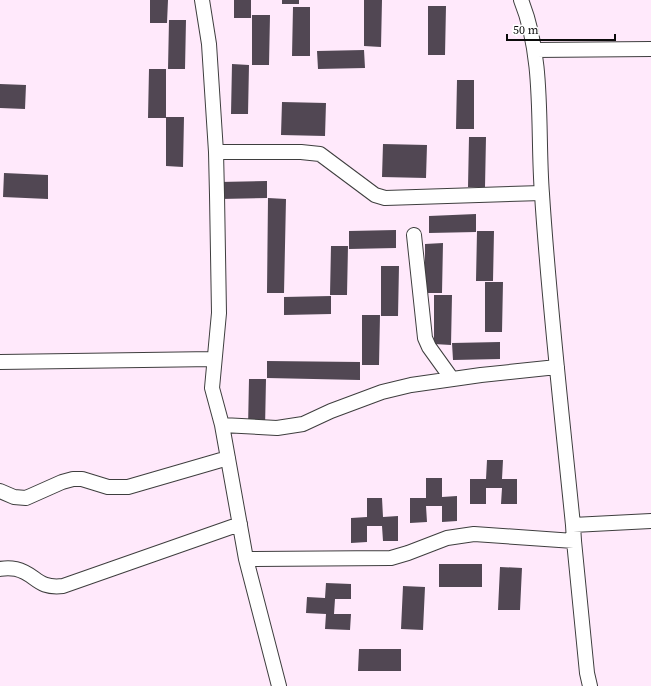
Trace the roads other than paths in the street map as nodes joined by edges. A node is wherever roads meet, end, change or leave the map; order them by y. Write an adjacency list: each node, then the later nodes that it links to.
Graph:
1 (202, 0): 5 (street)
2 (521, 0): 4 (street)
3 (651, 49): 4 (street)
4 (535, 50): 6 (street)
5 (216, 152): 6 (street); 8 (street)
6 (542, 193): 10 (street)
7 (414, 235): 11 (street)
8 (214, 359): 9 (street); 12 (street)
9 (0, 362)
10 (557, 367): 11 (street); 17 (street)
11 (452, 379): 12 (street)
12 (222, 425): 13 (street)
13 (228, 458): 14 (street); 16 (street)
14 (0, 491)
15 (651, 521): 17 (street)
16 (240, 524): 19 (street); 20 (street)
17 (573, 525): 18 (street)
18 (574, 541): 19 (street); 21 (street)
19 (246, 559): 22 (street)
20 (0, 569)
21 (589, 679): 23 (street)
22 (279, 686)
23 (596, 686)

